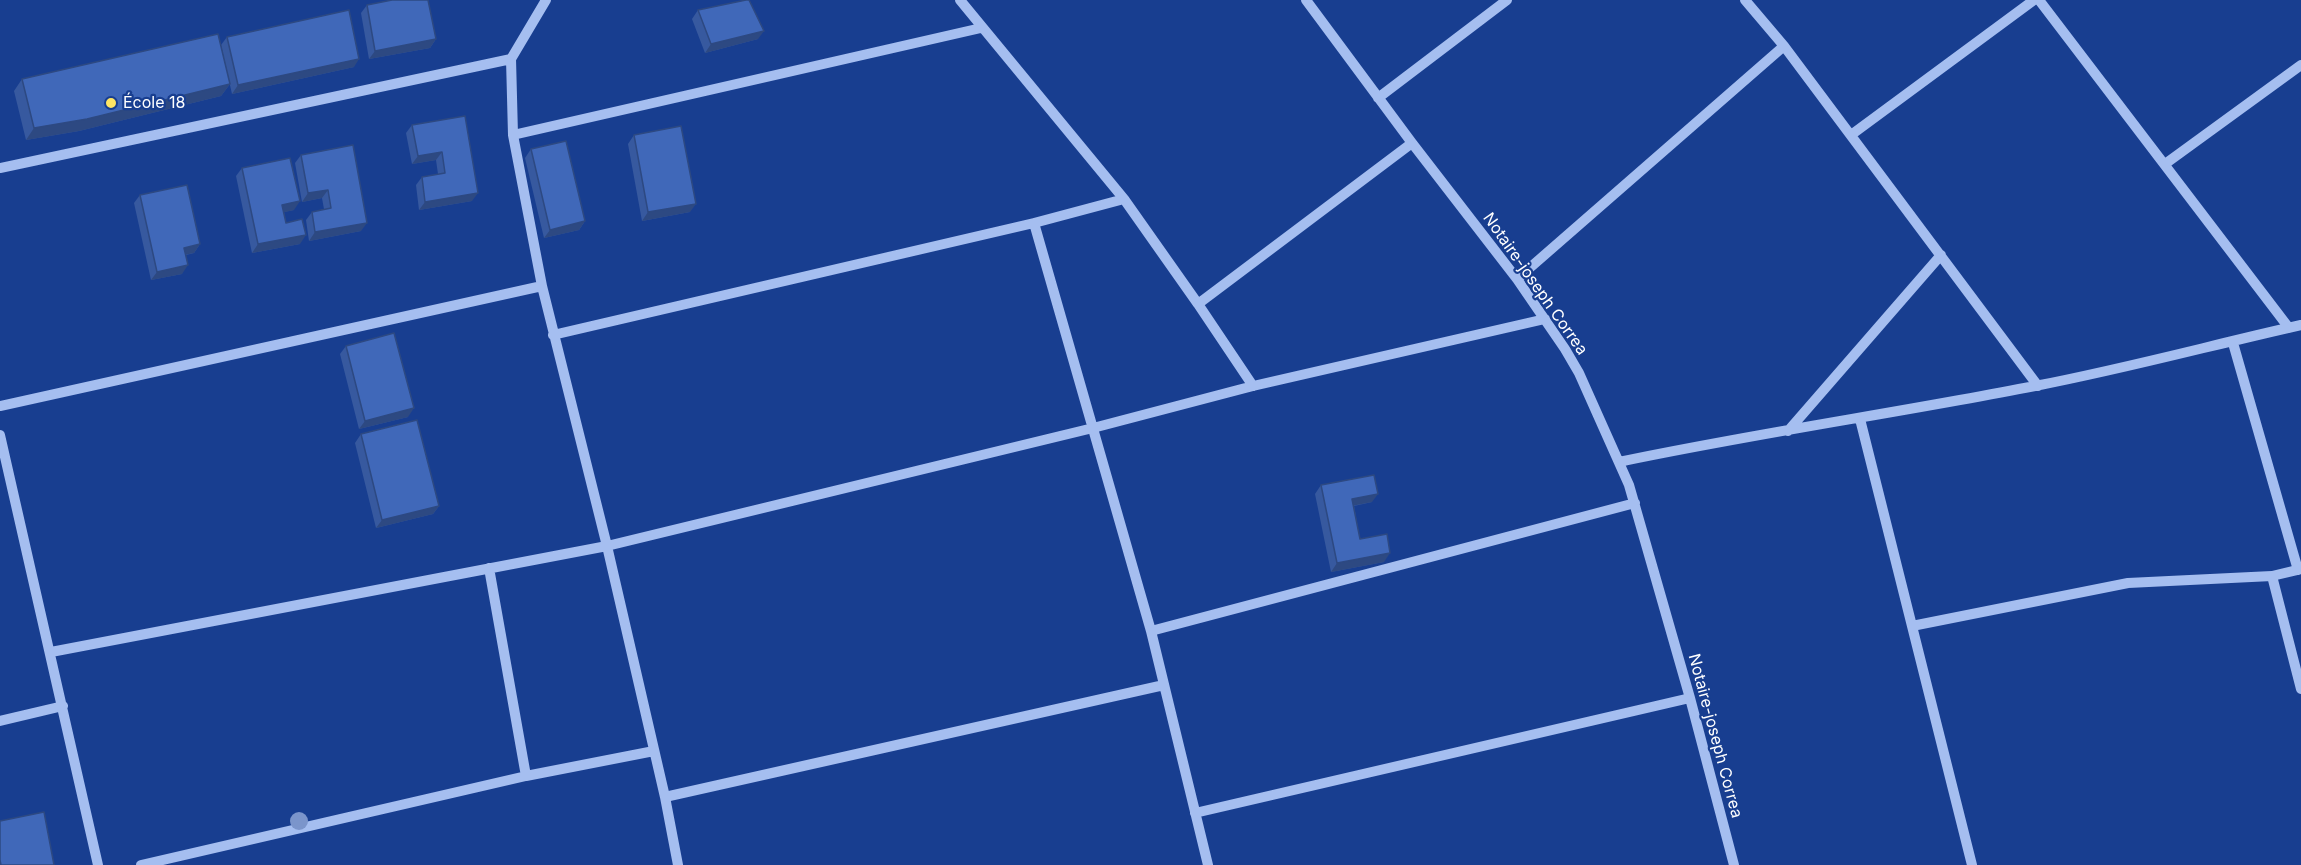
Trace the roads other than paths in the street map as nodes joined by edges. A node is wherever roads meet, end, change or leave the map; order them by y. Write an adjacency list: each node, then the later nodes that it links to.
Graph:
1 (546, 0): 10 (street)
2 (960, 0): 8 (street)
3 (1306, 0): 12 (street, Notaire-joseph Correa)
4 (1507, 0): 12 (street)
5 (1745, 0): 9 (street)
6 (2034, 0): 14 (street)
7 (2039, 0): 16 (street)
8 (981, 28): 13 (street); 18 (street)
9 (1784, 46): 14 (street); 21 (street)
10 (511, 59): 13 (street); 17 (street)
11 (2301, 65): 16 (street)
12 (1378, 98): 15 (street, Notaire-joseph Correa)
13 (513, 135): 22 (street)
14 (1851, 135): 20 (street)
15 (1412, 143): 21 (street, Notaire-joseph Correa); 23 (street)
16 (2165, 164): 26 (street)
17 (0, 168)
18 (1124, 199): 19 (street); 23 (street)
19 (1034, 222): 27 (street); 33 (street)
20 (1941, 255): 30 (street); 34 (street)
21 (1517, 279): 24 (street, Notaire-joseph Correa)
22 (542, 286): 27 (street); 31 (street)
23 (1198, 304): 29 (street)
24 (1545, 319): 29 (street); 37 (street, Notaire-joseph Correa)
25 (2301, 325): 26 (street)
26 (2289, 328): 28 (street)
27 (553, 335): 39 (street)
28 (2233, 343): 30 (street); 41 (street)
29 (1252, 386): 33 (street)
30 (2038, 386): 32 (street)
31 (0, 406)
32 (1860, 419): 34 (street); 43 (street)
33 (1093, 428): 39 (street); 44 (street)
34 (1788, 431): 37 (street)
35 (0, 435): 36 (street)
36 (3, 461): 45 (street)
37 (1619, 462): 38 (street, Notaire-joseph Correa)
38 (1635, 503): 44 (street); 48 (street, Notaire-joseph Correa)
39 (607, 546): 40 (street); 51 (street)
40 (489, 568): 45 (street); 52 (street)
41 (2300, 570): 42 (street)
42 (2272, 576): 43 (street); 47 (street)
43 (1912, 626): 60 (street)
44 (1151, 631): 46 (street)
45 (51, 652): 49 (street)
46 (1164, 685): 53 (street); 54 (street)
47 (2301, 689)
48 (1690, 698): 54 (street); 59 (street, Notaire-joseph Correa)
49 (63, 706): 50 (street); 55 (street)
50 (0, 721)
51 (654, 751): 52 (street); 53 (street)
52 (526, 776): 56 (street)
53 (665, 797): 57 (street)
54 (1195, 813): 58 (street)
55 (98, 865)
56 (141, 865)
57 (678, 865)
58 (1208, 865)
59 (1734, 865)
60 (1972, 865)

